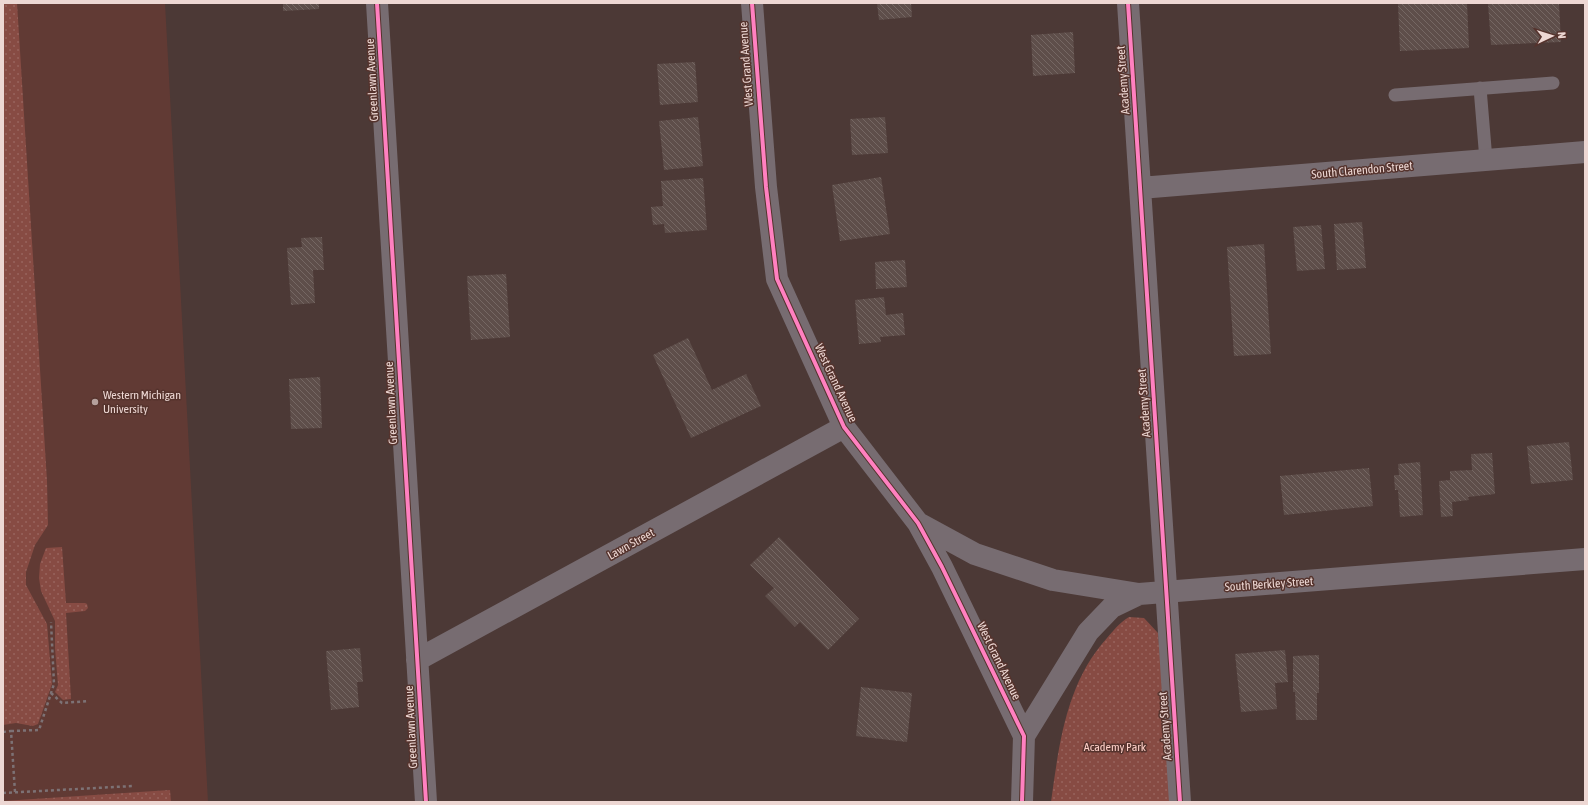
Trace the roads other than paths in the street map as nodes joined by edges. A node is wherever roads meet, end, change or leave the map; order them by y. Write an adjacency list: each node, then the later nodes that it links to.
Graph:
1 (377, 3): 15 (street, Greenlawn Avenue)
2 (752, 3): 10 (street, West Grand Avenue)
3 (1128, 3): 9 (street, Academy Street)
4 (1553, 83): 5 (lane)
5 (1480, 88): 6 (lane); 8 (lane)
6 (1395, 94)
7 (1585, 152): 8 (street, South Clarendon Street)
8 (1486, 160): 9 (street, South Clarendon Street)
9 (1140, 188): 13 (street, Academy Street)
10 (844, 427): 11 (street, West Grand Avenue); 15 (street, Lawn Street)
11 (918, 523): 14 (street); 16 (street, West Grand Avenue)
12 (1585, 559): 13 (street, South Berkley Street)
13 (1166, 592): 14 (street, South Berkley Street); 19 (street, Academy Street)
14 (1139, 594): 16 (street, South Berkley Street)
15 (417, 660): 17 (street, Greenlawn Avenue)
16 (1024, 736): 18 (street, West Grand Avenue)
17 (426, 802)
18 (1022, 802)
19 (1180, 802)

